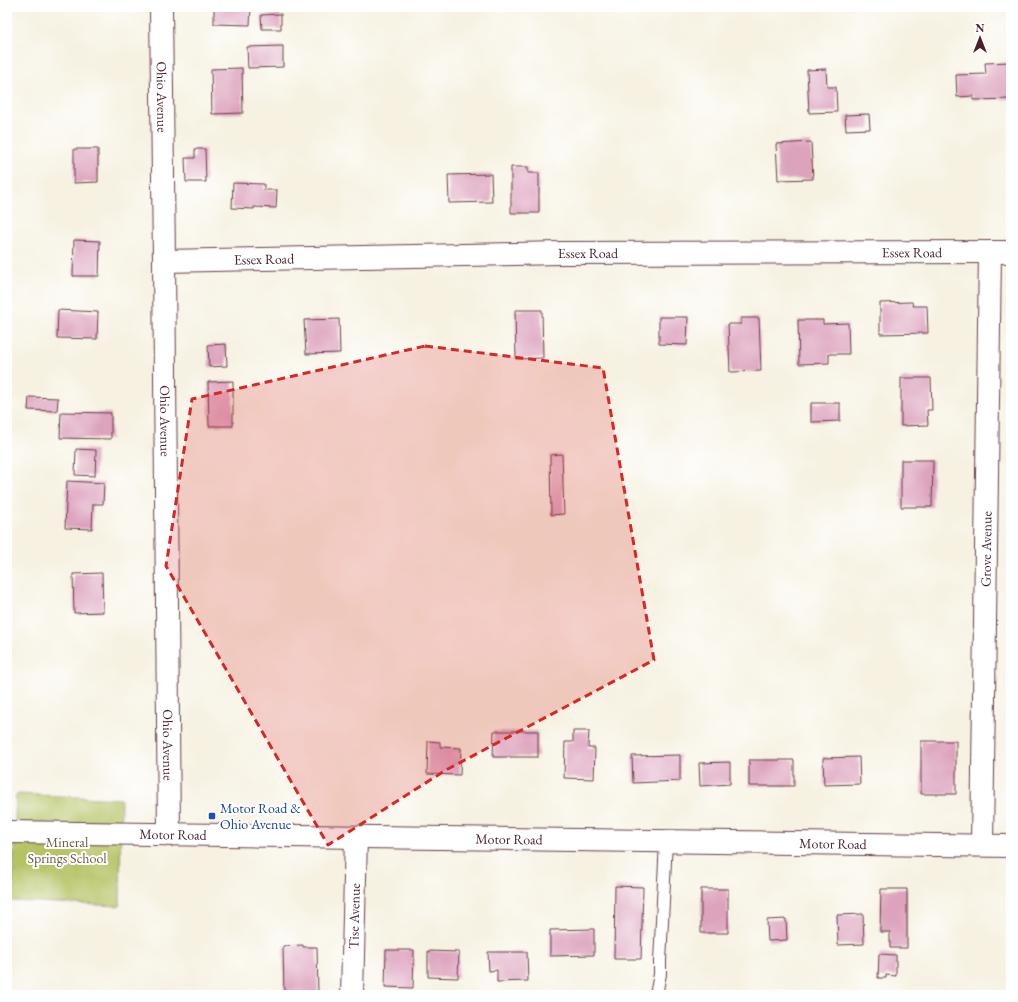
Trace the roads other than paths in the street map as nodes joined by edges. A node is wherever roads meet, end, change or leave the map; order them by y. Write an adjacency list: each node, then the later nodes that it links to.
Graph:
1 (161, 7): 4 (street, Ohio Avenue)
2 (990, 252): 3 (street, Essex Road); 4 (street, Essex Road); 9 (street, Grove Avenue)
3 (1011, 252)
4 (164, 261): 6 (street, Ohio Avenue)
5 (7, 832): 6 (street, Motor Road)
6 (169, 835): 7 (street, Motor Road)
7 (356, 837): 8 (street, Motor Road); 11 (street, Tise Avenue)
8 (666, 841): 9 (street, Motor Road); 12 (lane)
9 (982, 845): 10 (street, Motor Road)
10 (1011, 846)
11 (352, 995)
12 (656, 995)

